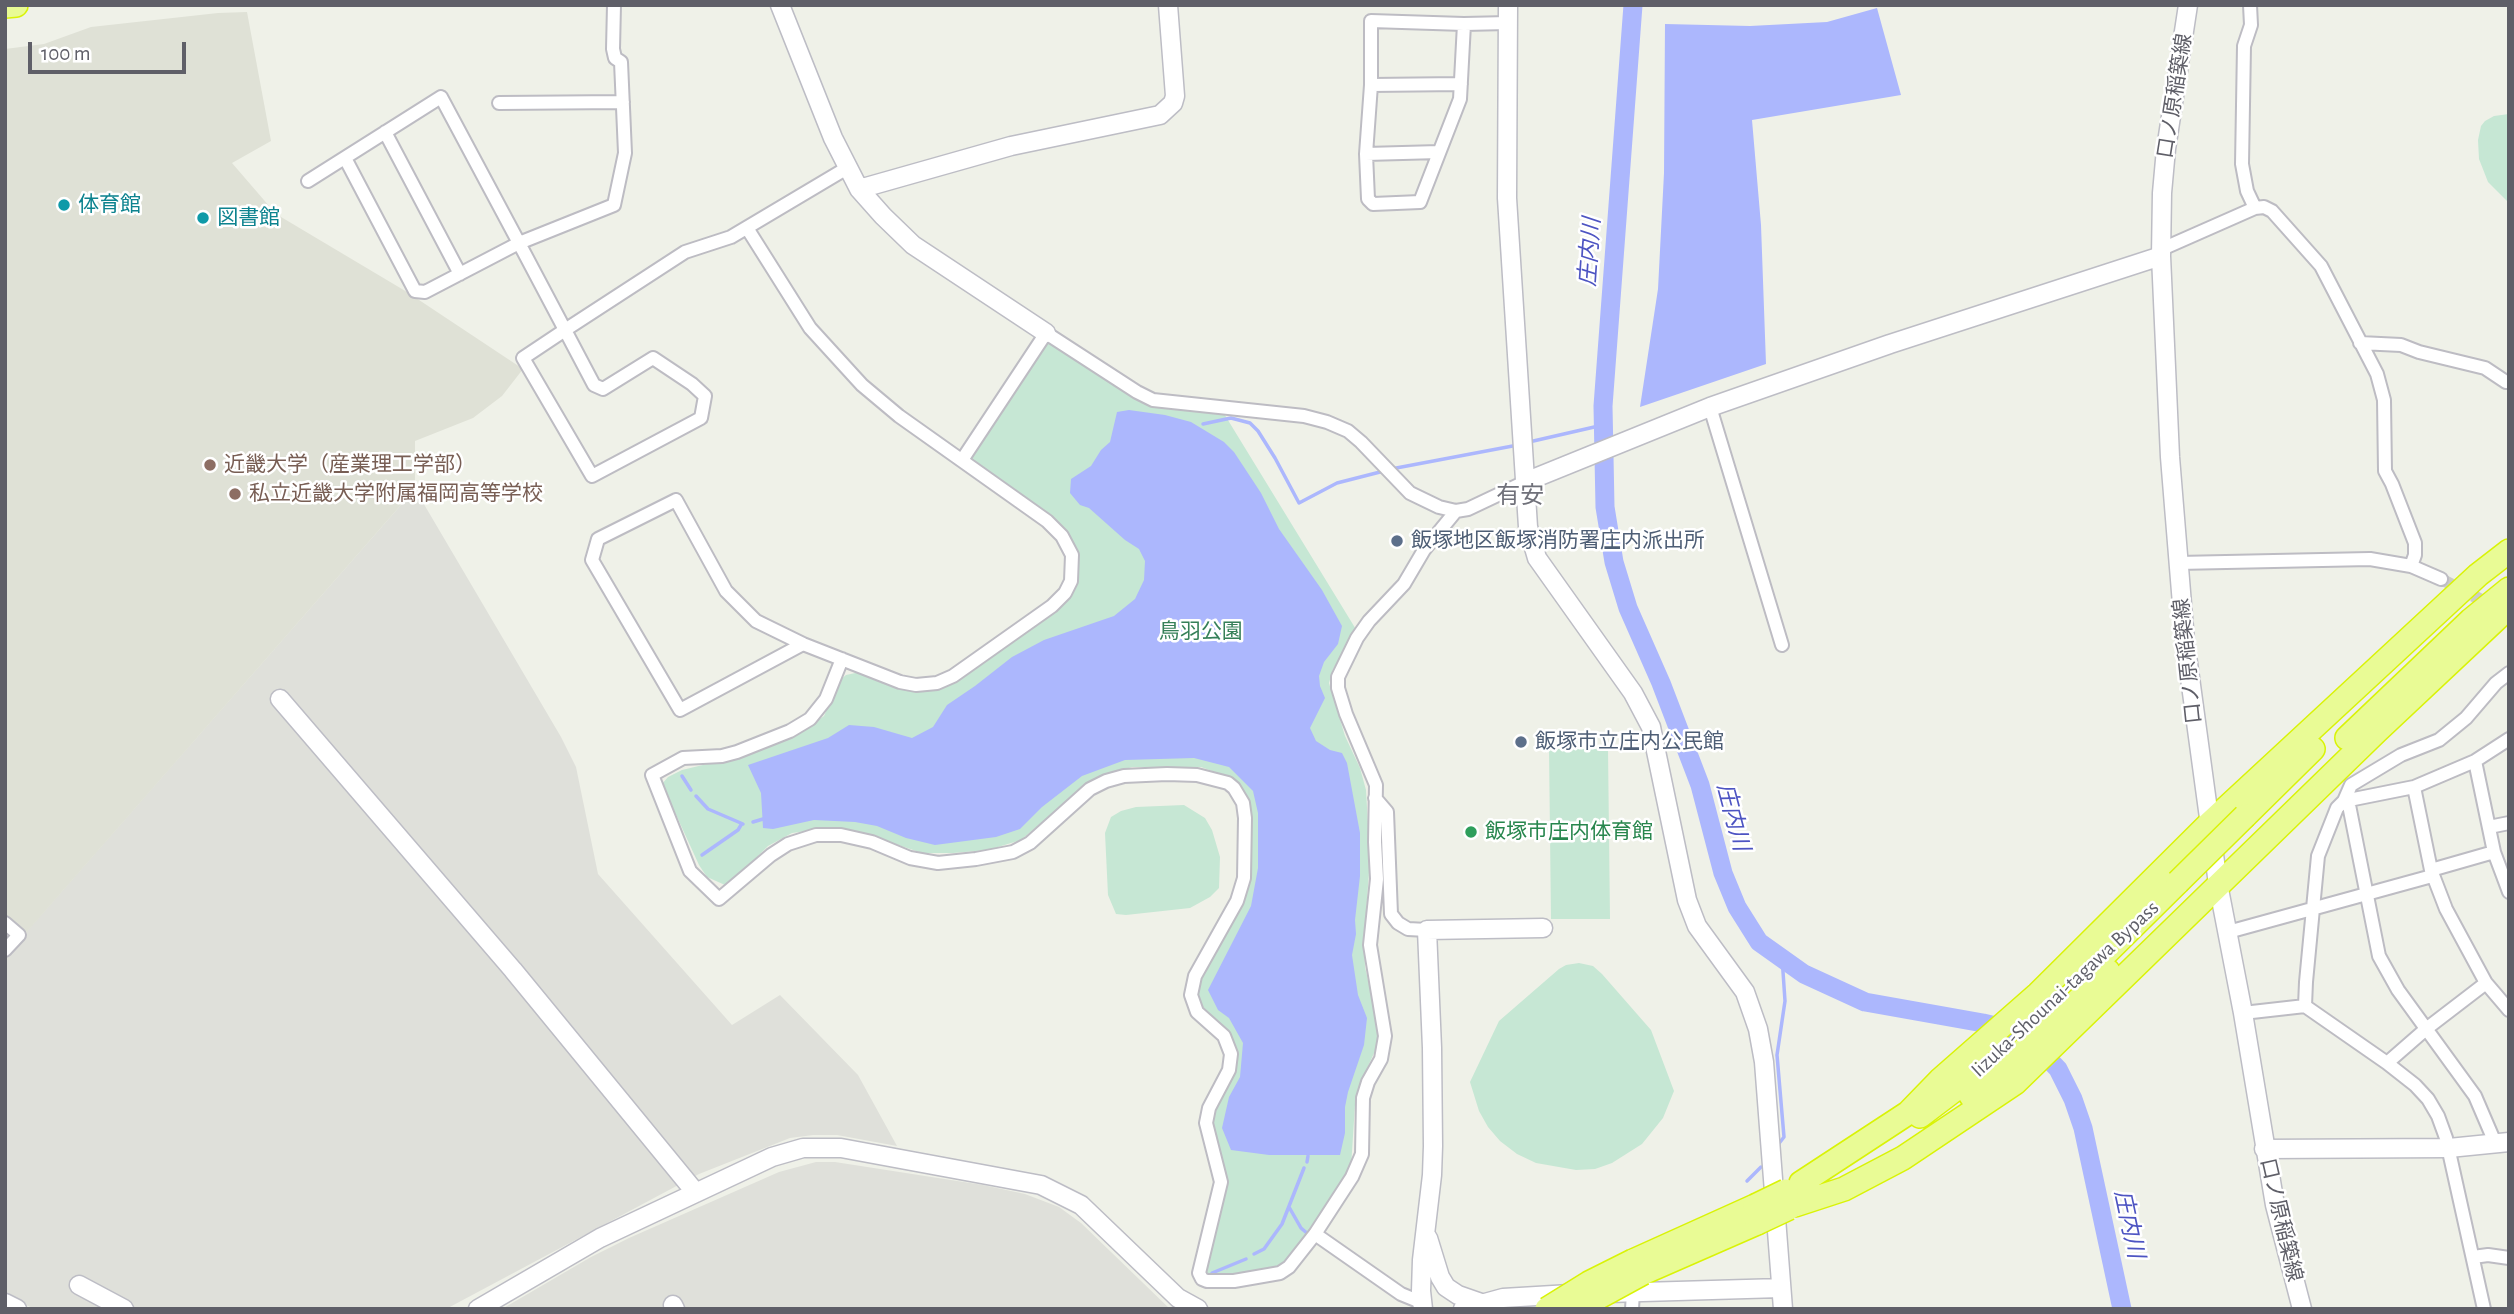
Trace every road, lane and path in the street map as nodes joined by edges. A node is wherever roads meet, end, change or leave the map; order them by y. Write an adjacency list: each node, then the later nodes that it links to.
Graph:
1 (16, 5): 7 (highway)
2 (614, 5): 12 (street)
3 (780, 5): 18 (street)
4 (1168, 5): 20 (street)
5 (2188, 5): 24 (street, 口ノ原稲築線)
6 (2250, 5): 21 (street)
7 (5, 6)
8 (1508, 14): 9 (street); 32 (street)
9 (1464, 24): 10 (street); 11 (street)
10 (1461, 84): 11 (street); 15 (street)
11 (1371, 85): 16 (street)
12 (623, 102): 13 (street); 23 (street)
13 (499, 103)
14 (385, 132): 17 (street); 23 (street); 25 (street)
15 (1439, 152): 16 (street); 16 (street)
16 (1366, 154)
17 (345, 158): 19 (street); 25 (street)
18 (847, 168): 20 (street); 22 (street)
19 (308, 181)
20 (859, 189): 27 (street)
21 (2255, 208): 24 (street); 28 (street)
22 (747, 228): 26 (street); 31 (street)
23 (519, 243): 25 (street); 26 (street)
24 (2162, 253): 30 (street); 35 (street, 口ノ原稲築線)
25 (460, 274)
26 (565, 330): 26 (street)
27 (1046, 333): 31 (street); 33 (street)
28 (2360, 343): 29 (street); 36 (street)
29 (2506, 382)
30 (1710, 407): 32 (street); 42 (street)
31 (962, 460): 43 (street)
32 (1525, 482): 33 (street); 85 (street)
33 (1456, 511): 49 (street)
34 (2509, 551): 52 (highway)
35 (2178, 563): 36 (street); 52 (street, 口ノ原稲築線)
36 (2411, 566): 38 (street)
37 (2509, 566): 53 (highway, Iizuka-Shounai-tagawa Bypass)
38 (2441, 579)
39 (2509, 589): 53 (highway, Iizuka-Shounai-tagawa Bypass)
40 (2509, 607): 57 (highway)
41 (803, 644): 41 (street); 43 (street)
42 (1782, 645)
43 (842, 659): 80 (street)
44 (2509, 673): 50 (street)
45 (279, 699): 77 (street)
46 (2509, 739): 47 (street)
47 (2475, 761): 48 (street); 54 (street)
48 (2414, 787): 50 (street); 56 (street)
49 (1375, 798): 63 (street); 80 (street)
50 (2346, 801): 59 (street); 60 (street)
51 (2509, 823): 54 (street)
52 (2209, 824): 57 (street, 口ノ原稲築線); 69 (highway)
53 (2248, 825): 69 (highway, Iizuka-Shounai-tagawa Bypass, bridge)
54 (2489, 827): 55 (street)
55 (2494, 852): 56 (street); 58 (street)
56 (2432, 873): 59 (street); 66 (street)
57 (2217, 884): 64 (street, 口ノ原稲築線); 69 (highway)
58 (2509, 892)
59 (2367, 893): 60 (street); 71 (street)
60 (2314, 907): 64 (street); 68 (street)
61 (5, 923): 65 (street)
62 (1543, 928): 63 (street)
63 (1427, 930): 79 (street)
64 (2228, 932): 70 (street, 口ノ原稲築線)
65 (5, 950)
66 (2486, 983): 67 (street); 71 (street)
67 (2506, 1002)
68 (2305, 1006): 70 (street); 72 (street)
69 (2055, 1013): 73 (highway); 73 (highway)
70 (2243, 1013): 75 (street, 口ノ原稲築線)
71 (2426, 1029): 72 (street); 74 (street)
72 (2388, 1063): 76 (street)
73 (1997, 1066): 78 (highway, Iizuka-Shounai-tagawa Bypass); 78 (highway)
74 (2503, 1144): 76 (street)
75 (2264, 1149): 76 (street); 97 (street, 口ノ原稲築線)
76 (2449, 1149): 81 (street)
77 (696, 1194): 92 (street); 93 (street)
78 (1793, 1197): 83 (highway, Iizuka-Shounai-tagawa Bypass, bridge)
79 (1426, 1231): 87 (street); 89 (street)
80 (1315, 1234): 89 (street)
81 (2473, 1257): 82 (street); 98 (street)
82 (2509, 1258)
83 (1635, 1284): 85 (street); 88 (highway, Iizuka-Shounai-tagawa Bypass, bridge); 95 (highway, Iizuka-Shounai-tagawa Bypass, bridge)
84 (79, 1285): 91 (street)
85 (1781, 1288): 96 (street)
86 (5, 1303): 90 (street)
87 (1481, 1303): 88 (street); 94 (street)
88 (1585, 1304)
89 (1423, 1306)
90 (17, 1309)
91 (124, 1309)
92 (478, 1309)
93 (1198, 1309)
94 (1463, 1309)
95 (1547, 1309)
96 (1783, 1309)
97 (2302, 1309)
98 (2484, 1309)

